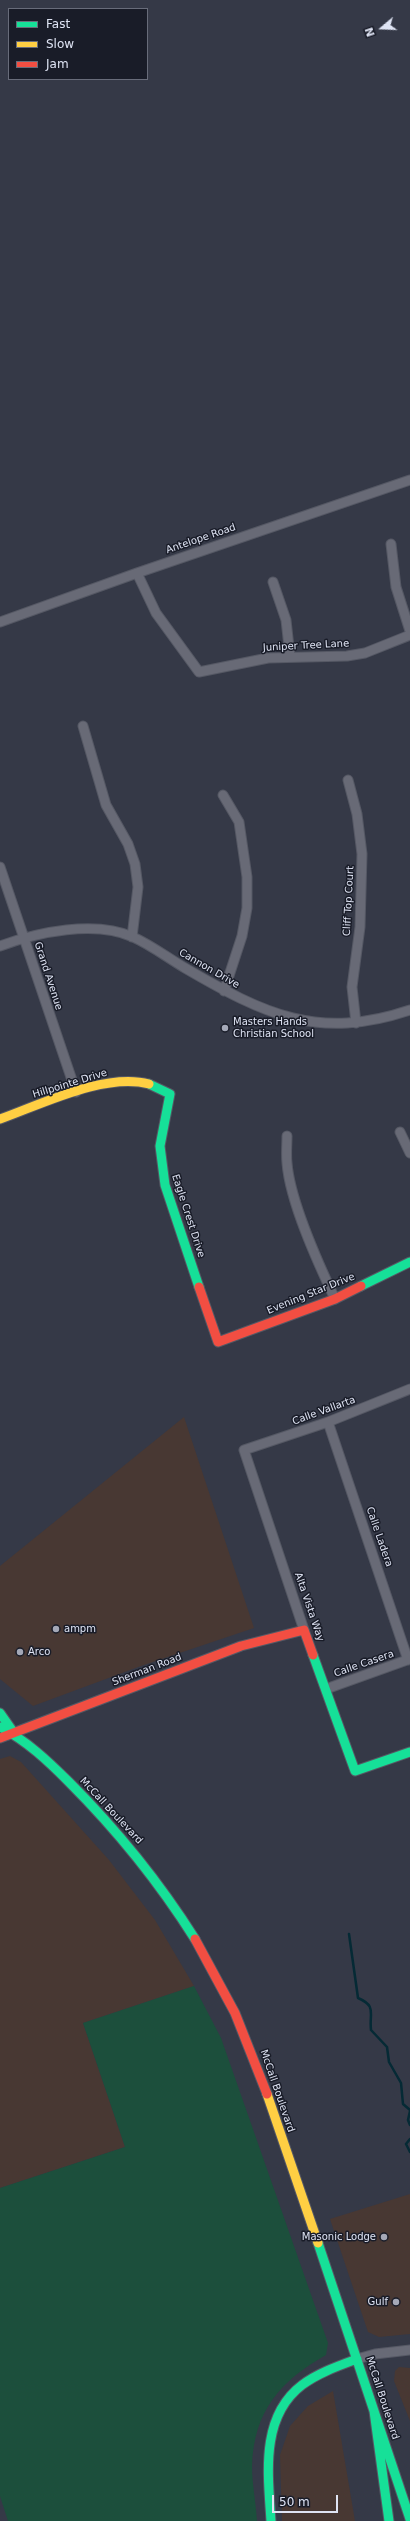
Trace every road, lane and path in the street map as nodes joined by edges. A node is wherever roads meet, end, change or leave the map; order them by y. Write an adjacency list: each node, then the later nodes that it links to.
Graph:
1 (410, 480): 3 (street, Antelope Road)
2 (391, 544): 6 (street)
3 (137, 572): 5 (street, Antelope Road); 8 (street, Juniper Tree Lane)
4 (273, 582): 8 (street)
5 (0, 622)
6 (410, 631)
7 (410, 635): 8 (street, Juniper Tree Lane)
8 (290, 656)
9 (83, 726): 14 (street)
10 (348, 780): 18 (street, Cliff Top Court)
11 (223, 795): 16 (street)
12 (0, 867): 13 (street, Grand Avenue)
13 (24, 937): 14 (street, Cannon Drive); 15 (street, Cannon Drive); 19 (street, Grand Avenue)
14 (132, 937): 16 (street, Cannon Drive)
15 (0, 946)
16 (224, 991): 18 (street, Cannon Drive)
17 (410, 1010): 18 (street, Cannon Drive)
18 (356, 1023)
19 (76, 1092): 20 (main road, Hillpointe Drive); 21 (main road, Hillpointe Drive)
20 (170, 1094): 27 (main road, Eagle Crest Drive)
21 (0, 1119)
22 (400, 1132): 24 (street)
23 (287, 1136): 26 (street)
24 (410, 1152)
25 (410, 1262): 26 (main road, Evening Star Drive)
26 (334, 1299): 27 (main road, Evening Star Drive)
27 (218, 1342)
28 (409, 1391): 29 (street, Calle Vallarta)
29 (328, 1422): 30 (street, Calle Vallarta); 32 (street, Calle Ladera)
30 (244, 1450): 31 (street, Alta Vista Way)
31 (304, 1630): 33 (main road, Alta Vista Way); 36 (main road, Sherman Road)
32 (409, 1660): 33 (street, Calle Casera)
33 (326, 1689): 38 (main road, Alta Vista Way)
34 (0, 1713): 36 (main road, McCall Boulevard)
35 (0, 1727): 36 (main road, McCall Boulevard)
36 (14, 1733): 37 (main road, Sherman Road); 40 (main road, McCall Boulevard)
37 (0, 1738)
38 (410, 1752)
39 (410, 2350): 40 (street)
40 (357, 2359): 41 (main road, McCall Boulevard); 43 (main road)
41 (374, 2411): 42 (main road, McCall Boulevard); 44 (main road)
42 (410, 2519)
43 (271, 2521)
44 (389, 2521)

